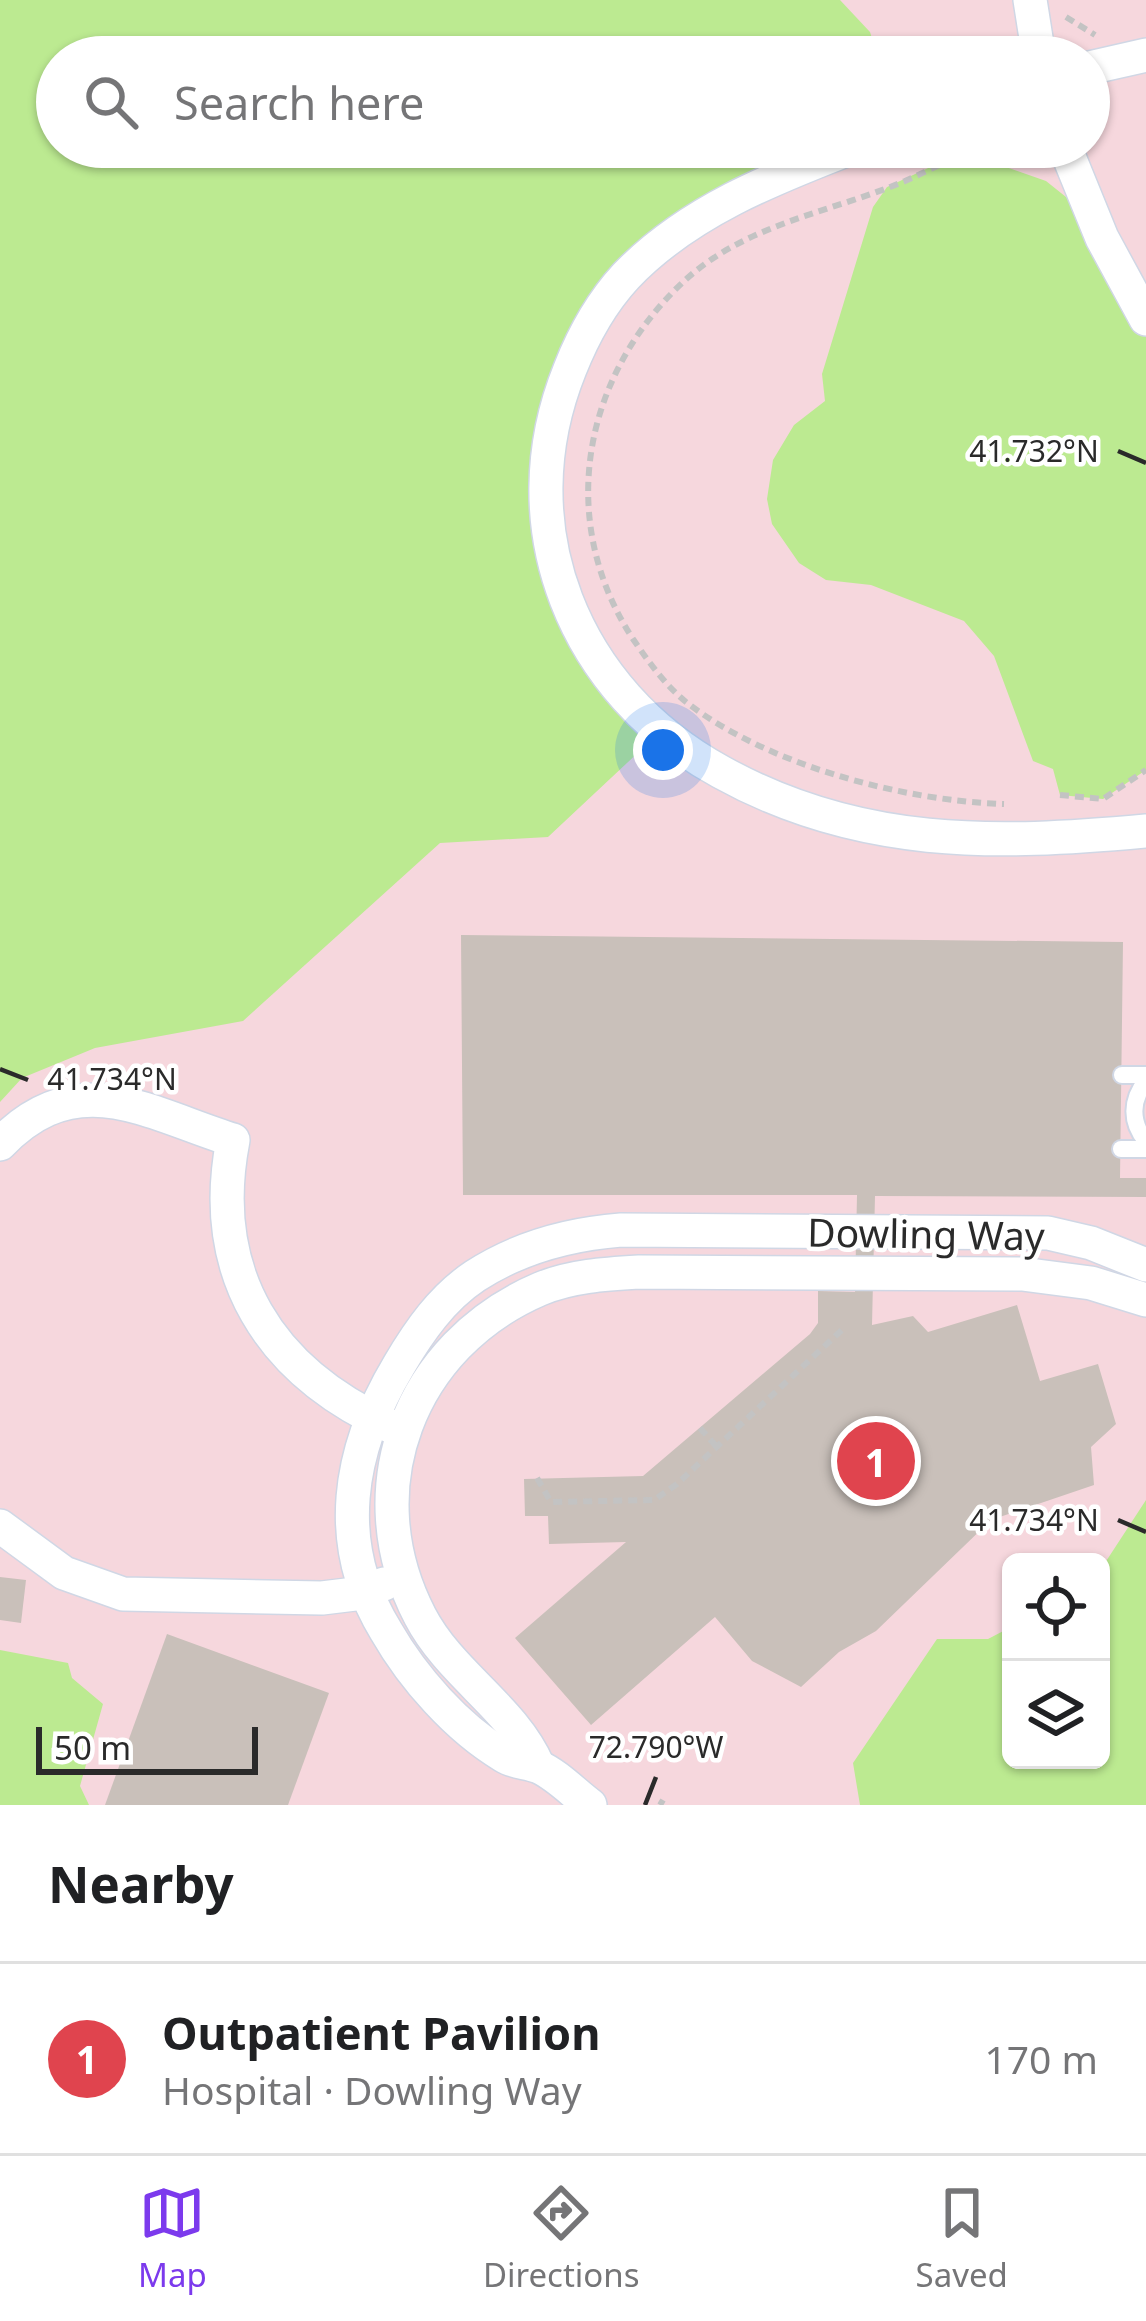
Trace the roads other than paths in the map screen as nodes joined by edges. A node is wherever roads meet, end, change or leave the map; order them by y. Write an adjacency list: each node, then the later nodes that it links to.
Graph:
1 (1044, 2): 2 (street)
2 (1041, 36)
3 (1146, 56): 4 (street)
4 (1110, 64)
5 (805, 168): 8 (street)
6 (1074, 168): 7 (street)
7 (1146, 319)
8 (1146, 832)
9 (1122, 1075): 10 (lane)
10 (1146, 1078): 12 (lane)
11 (0, 1144): 18 (street)
12 (1146, 1145): 13 (lane)
13 (1121, 1150)
14 (772, 1230): 15 (street, Dowling Way); 16 (street, Dowling Way); 18 (street, Dowling Way)
15 (1146, 1265)
16 (773, 1272): 17 (street, Dowling Way); 19 (street, Dowling Way)
17 (1146, 1300)
18 (371, 1418): 19 (street); 22 (street, Dowling Way)
19 (403, 1432): 21 (street, Dowling Way)
20 (0, 1526): 22 (street)
21 (404, 1576): 22 (street); 23 (street, Dowling Way)
22 (366, 1591): 23 (street, Dowling Way)
23 (538, 1766): 24 (street)
24 (590, 1805)

